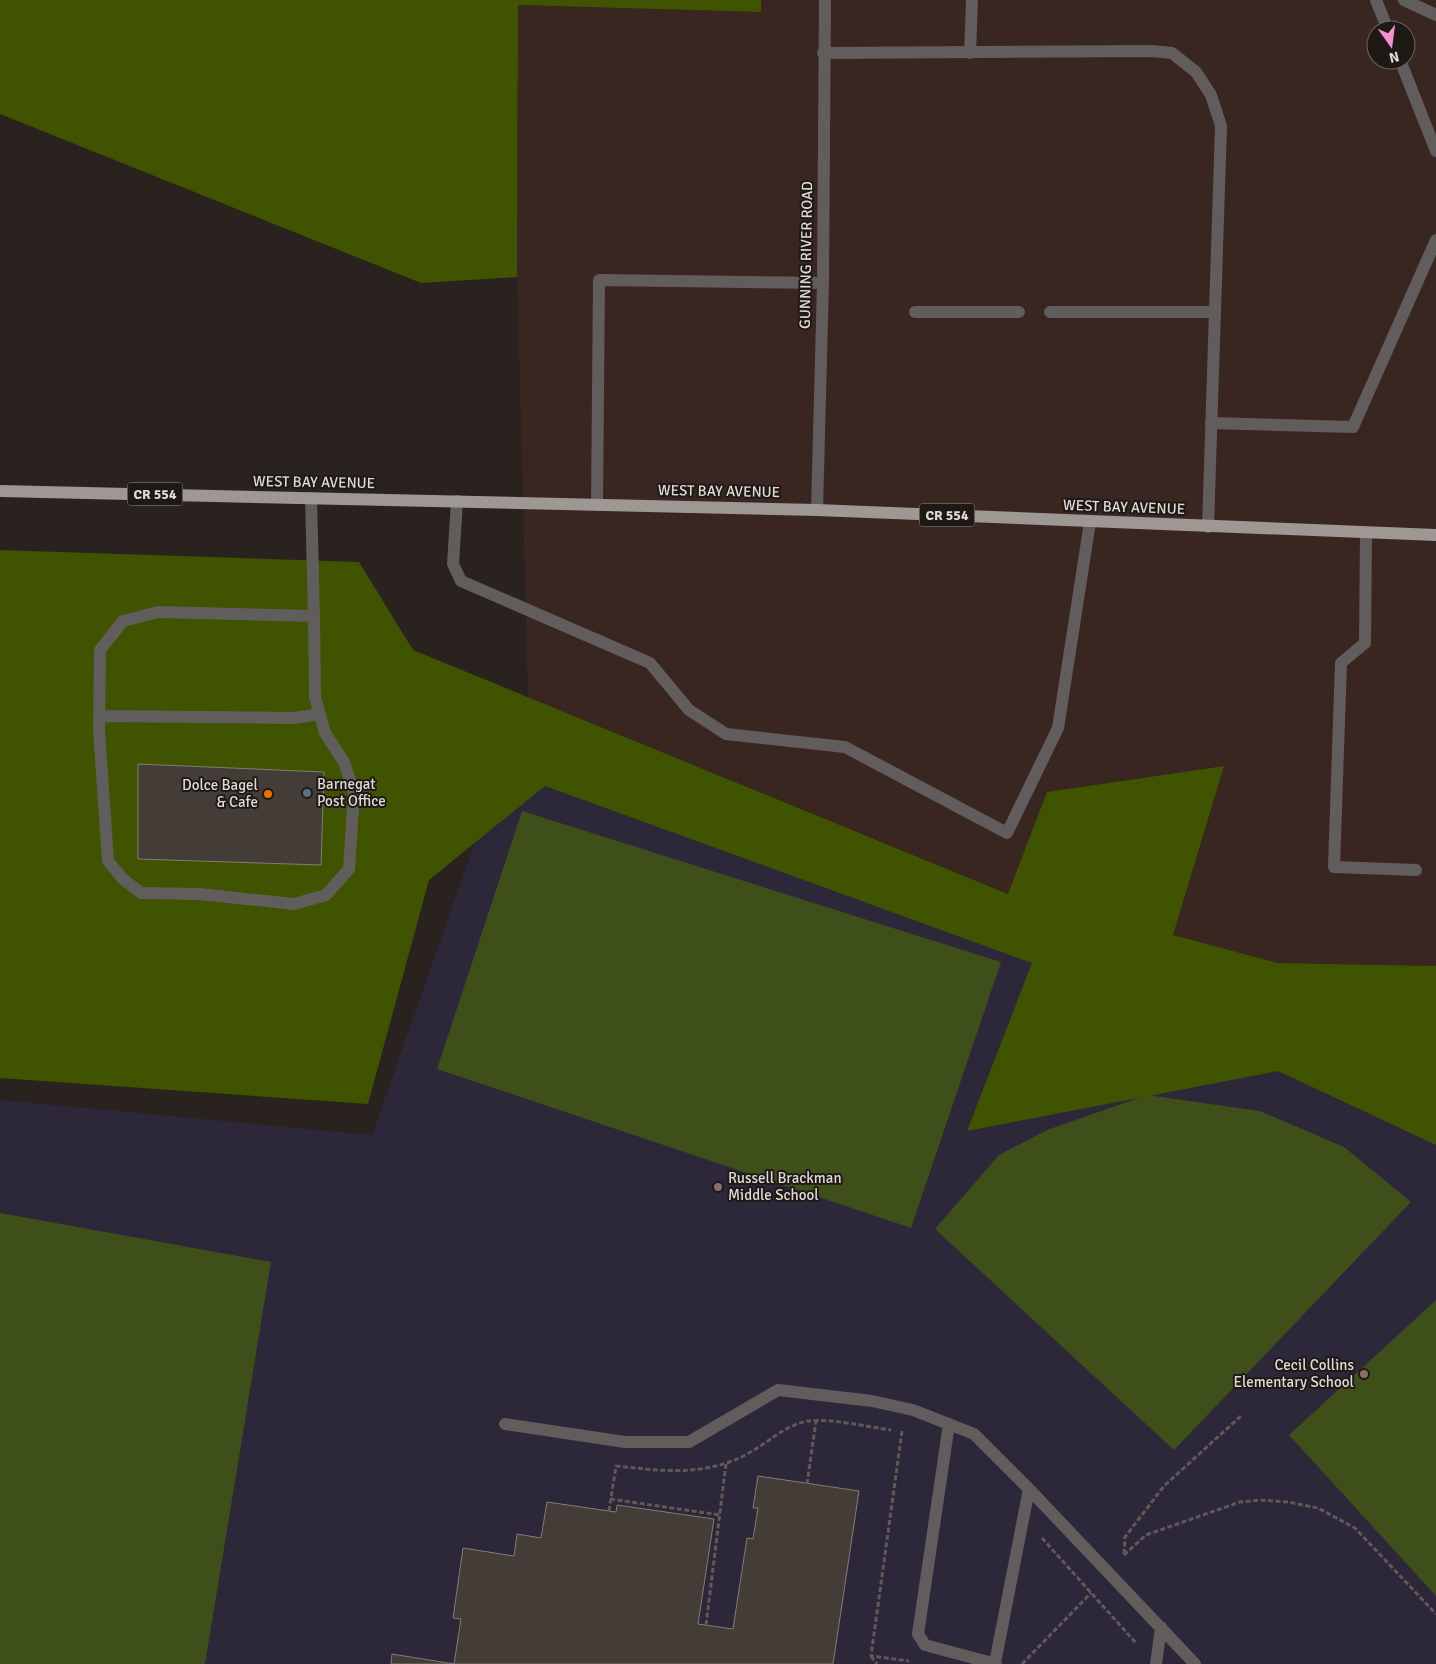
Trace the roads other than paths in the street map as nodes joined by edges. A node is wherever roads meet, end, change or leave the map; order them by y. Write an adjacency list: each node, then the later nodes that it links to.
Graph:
1 (825, 0): 7 (street, GUNNING RIVER ROAD)
2 (972, 0): 8 (street)
3 (1376, 0): 6 (street)
4 (1404, 0): 5 (street)
5 (1436, 15)
6 (1384, 20)
7 (823, 53): 8 (street); 12 (street, GUNNING RIVER ROAD)
8 (970, 53): 16 (street)
9 (1404, 70): 10 (street)
10 (1436, 151)
11 (1436, 240): 17 (street)
12 (823, 284): 21 (street); 22 (street, GUNNING RIVER ROAD)
13 (915, 312): 14 (street)
14 (1019, 312)
15 (1050, 312): 16 (street)
16 (1214, 312): 17 (street)
17 (1211, 423): 24 (street)
18 (0, 491): 19 (main road, WEST BAY AVENUE / CR 554)
19 (311, 498): 20 (main road, WEST BAY AVENUE / CR 554); 27 (street)
20 (457, 501): 21 (main road, WEST BAY AVENUE / CR 554); 23 (street)
21 (597, 504): 22 (main road, WEST BAY AVENUE / CR 554)
22 (817, 510): 23 (main road, WEST BAY AVENUE / CR 554)
23 (1090, 522): 24 (main road, WEST BAY AVENUE / CR 554)
24 (1208, 527): 25 (main road, WEST BAY AVENUE / CR 554)
25 (1366, 533): 26 (main road, WEST BAY AVENUE / CR 554); 30 (street)
26 (1436, 535)
27 (314, 616): 28 (street); 29 (street)
28 (320, 714): 29 (street); 29 (street)
29 (99, 716)
30 (1416, 870)
31 (505, 1424): 32 (street)
32 (949, 1424): 33 (street); 35 (street)
33 (1029, 1489): 34 (street); 35 (street)
34 (1161, 1627): 36 (street); 37 (street)
35 (996, 1663)
36 (1156, 1664)
37 (1195, 1664)

